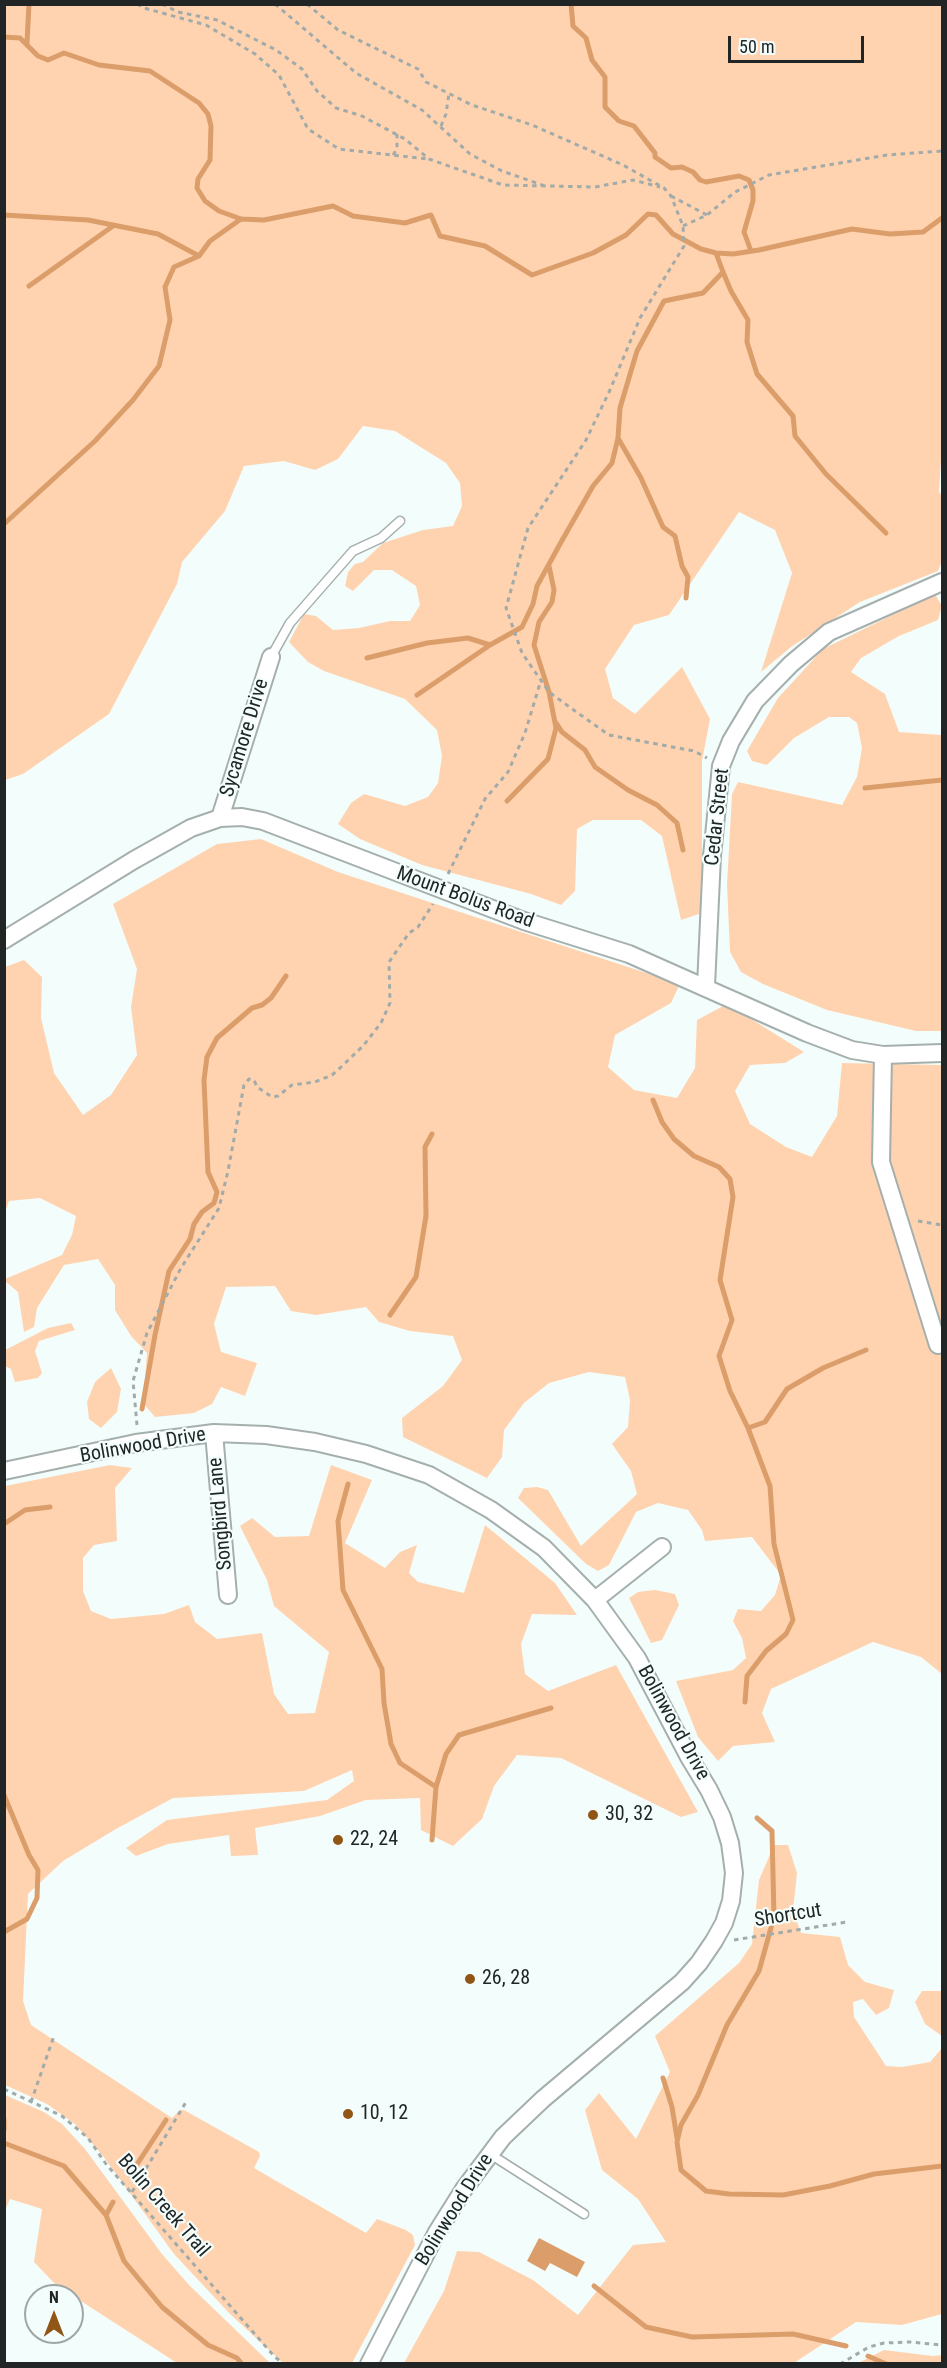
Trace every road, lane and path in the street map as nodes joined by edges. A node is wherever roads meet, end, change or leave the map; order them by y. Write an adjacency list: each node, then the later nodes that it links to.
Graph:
1 (137, 4): 9 (path)
2 (162, 4): 7 (path)
3 (274, 4): 6 (path)
4 (308, 4): 5 (path)
5 (449, 93): 6 (path); 12 (path)
6 (441, 126): 11 (path)
7 (397, 134): 9 (path); 10 (path)
8 (942, 151): 14 (path)
9 (392, 156): 10 (path)
10 (429, 159): 11 (path)
11 (550, 188): 12 (path)
12 (664, 188): 13 (path)
13 (671, 196): 14 (path); 15 (path)
14 (707, 214): 15 (path)
15 (682, 226): 19 (path)
16 (400, 520): 18 (lane)
17 (942, 582): 20 (street, Cedar Street)
18 (270, 657): 21 (street, Sycamore Drive)
19 (541, 680): 20 (path); 22 (path)
20 (721, 766): 24 (street, Cedar Street)
21 (220, 818): 22 (street, Mount Bolus Road); 23 (street, Mount Bolus Road)
22 (441, 890): 24 (street, Mount Bolus Road); 30 (path)
23 (4, 940)
24 (706, 986): 26 (street, Mount Bolus Road)
25 (942, 1053): 26 (street, Mount Bolus Road)
26 (882, 1055): 27 (street)
27 (898, 1217): 28 (path); 29 (street)
28 (942, 1225)
29 (938, 1345)
30 (137, 1425)
31 (214, 1433): 32 (street, Bolinwood Drive); 34 (street, Songbird Lane); 35 (street, Bolinwood Drive)
32 (4, 1471)
33 (662, 1547): 35 (street)
34 (228, 1595)
35 (595, 1600): 42 (street, Bolinwood Drive)
36 (847, 1922): 37 (path, Shortcut)
37 (734, 1940)
38 (54, 2036): 40 (path)
39 (4, 2090): 40 (path, Bolin Creek Trail)
40 (31, 2102): 43 (path, Bolin Creek Trail)
41 (186, 2102): 43 (path)
42 (489, 2154): 44 (lane); 47 (street, Bolinwood Drive)
43 (132, 2192): 46 (path, Bolin Creek Trail)
44 (584, 2214)
45 (942, 2346): 48 (path)
46 (283, 2364)
47 (369, 2364)
48 (840, 2364)

